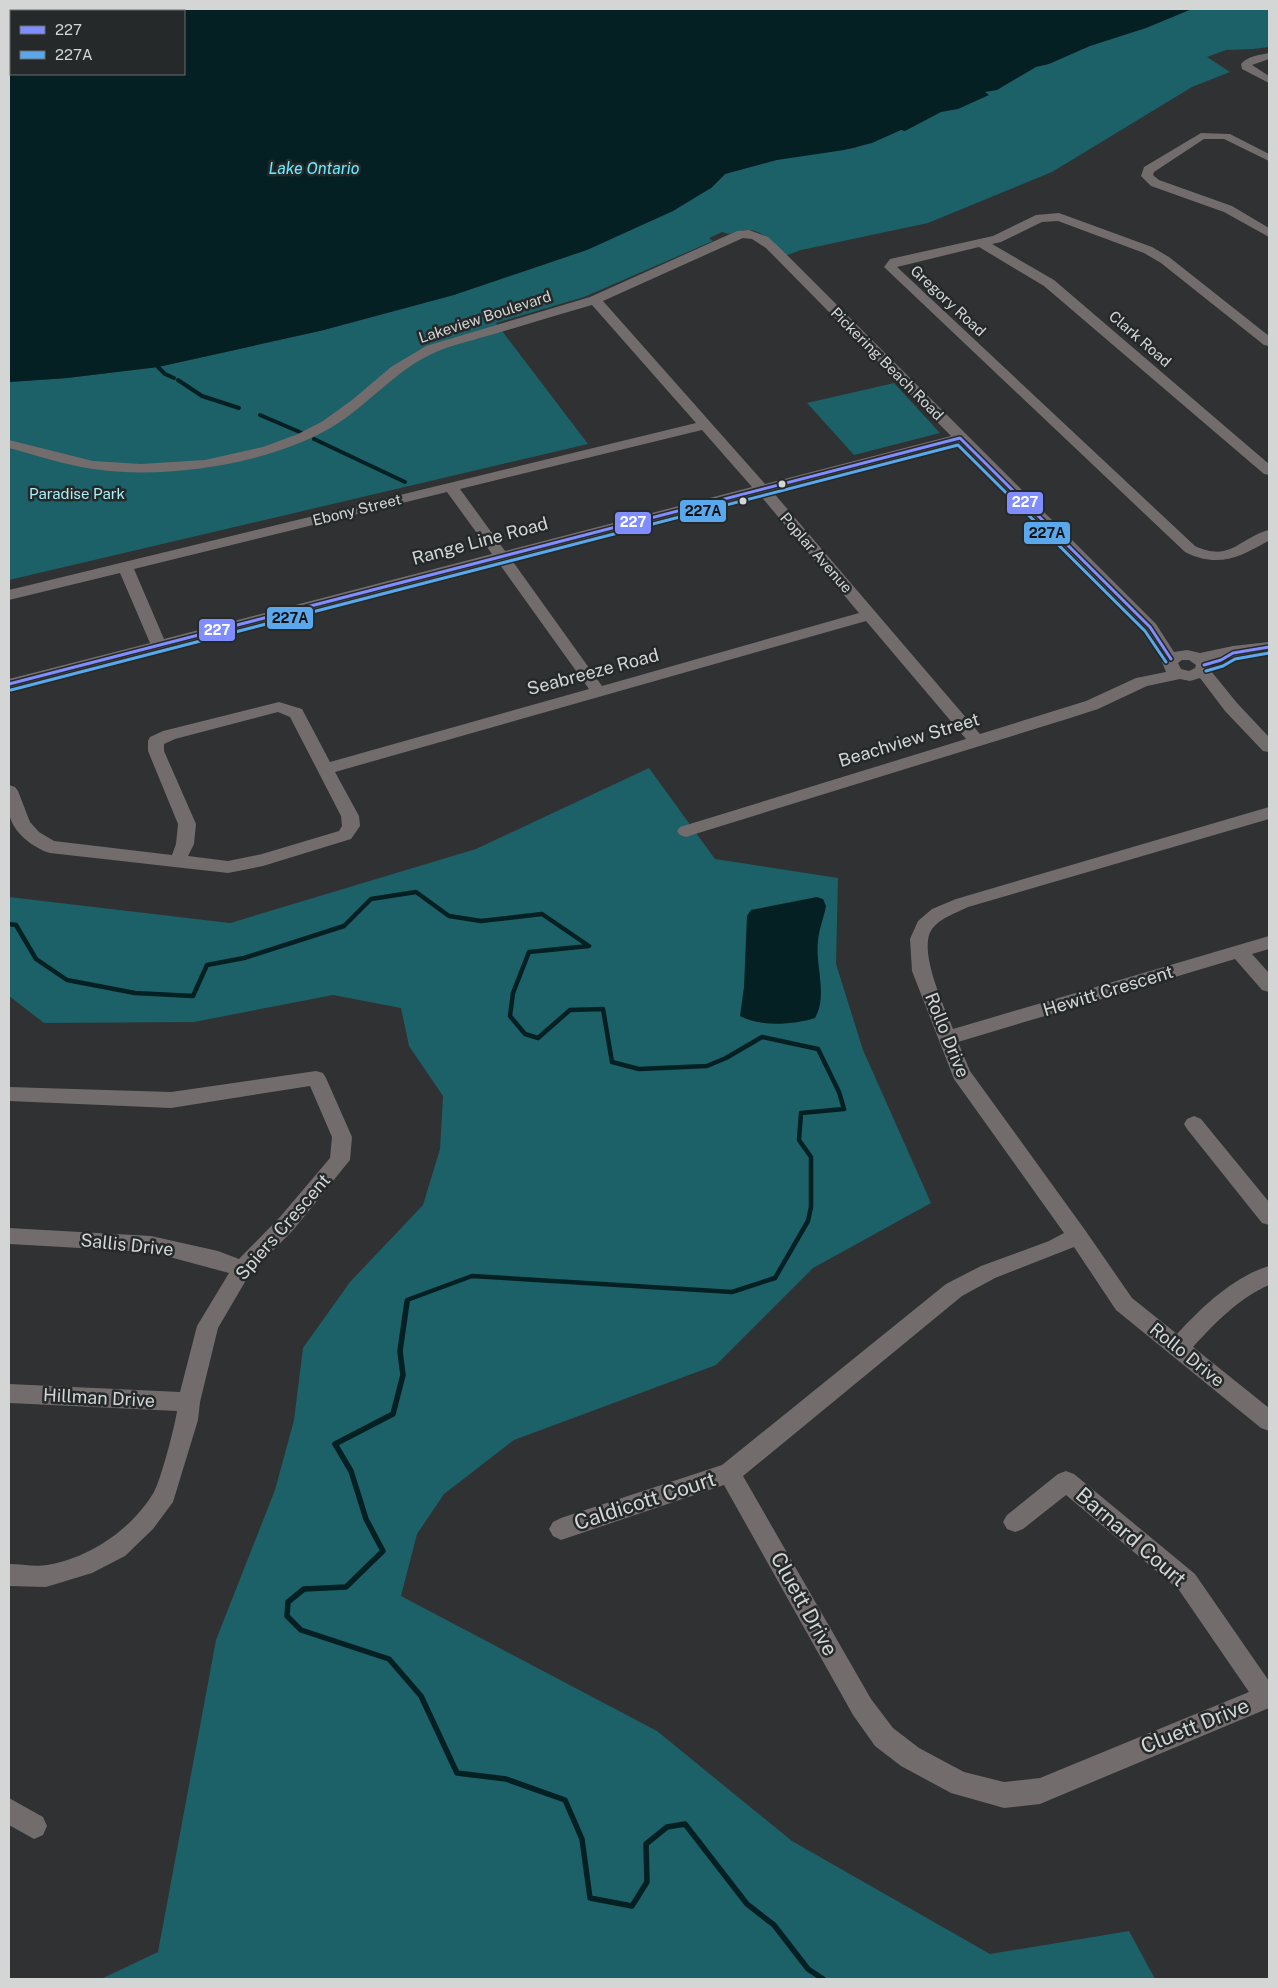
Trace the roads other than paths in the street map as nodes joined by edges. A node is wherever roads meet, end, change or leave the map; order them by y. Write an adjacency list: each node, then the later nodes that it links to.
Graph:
1 (1269, 56): 2 (street)
2 (1269, 80)
3 (1269, 158): 4 (street)
4 (1269, 233)
5 (748, 234): 7 (street, Lakeview Boulevard); 10 (street, Pickering Beach Road)
6 (981, 243): 8 (street, Gregory Road); 12 (street, Clark Road); 15 (street, Gregory Road)
7 (595, 300): 9 (street, Poplar Avenue); 11 (street, Lakeview Boulevard)
8 (1269, 342)
9 (705, 425): 13 (street, Ebony Street); 14 (street, Poplar Avenue)
10 (960, 438): 14 (street, Range Line Road); 22 (street, Pickering Beach Road)
11 (9, 444)
12 (1269, 471)
13 (451, 487): 16 (street); 17 (street, Ebony Street)
14 (761, 489): 16 (street, Range Line Road); 19 (street, Poplar Avenue)
15 (1269, 534)
16 (502, 556): 20 (street, Range Line Road); 24 (street)
17 (126, 567): 18 (street, Ebony Street); 20 (street)
18 (9, 595)
19 (869, 615): 24 (street, Seabreeze Road); 25 (street, Poplar Avenue)
20 (159, 645): 23 (street, Range Line Road)
21 (1269, 647): 22 (street, Beachview Street)
22 (1188, 666): 25 (street, Beachview Street); 26 (street, Pickering Beach Road)
23 (9, 684)
24 (598, 690): 27 (street, Seabreeze Road)
25 (976, 740): 30 (street, Beachview Street)
26 (1269, 746)
27 (327, 769): 31 (street); 31 (street)
28 (9, 791): 31 (street)
29 (1269, 813): 35 (street, Rollo Drive)
30 (686, 831)
31 (177, 862)
32 (1269, 942): 33 (street, Hewitt Crescent)
33 (1239, 951): 34 (street); 35 (street, Hewitt Crescent)
34 (1269, 985)
35 (946, 1038): 40 (street, Rollo Drive)
36 (9, 1094): 41 (street, Spiers Crescent)
37 (1194, 1124): 38 (street)
38 (1269, 1217)
39 (9, 1236): 41 (street, Sallis Drive)
40 (1078, 1236): 43 (street, Rollo Drive); 47 (street)
41 (242, 1269): 45 (street, Spiers Crescent)
42 (1269, 1275): 43 (street)
43 (1178, 1349): 46 (street, Rollo Drive)
44 (9, 1393): 45 (street, Hillman Drive)
45 (190, 1402): 50 (street, Spiers Crescent)
46 (1269, 1421)
47 (729, 1473): 49 (street, Caldicott Court); 51 (street, Cluett Drive)
48 (1015, 1522): 51 (street, Barnard Court)
49 (561, 1529)
50 (9, 1575)
51 (1267, 1697)
52 (9, 1811): 53 (street)
53 (34, 1826)

